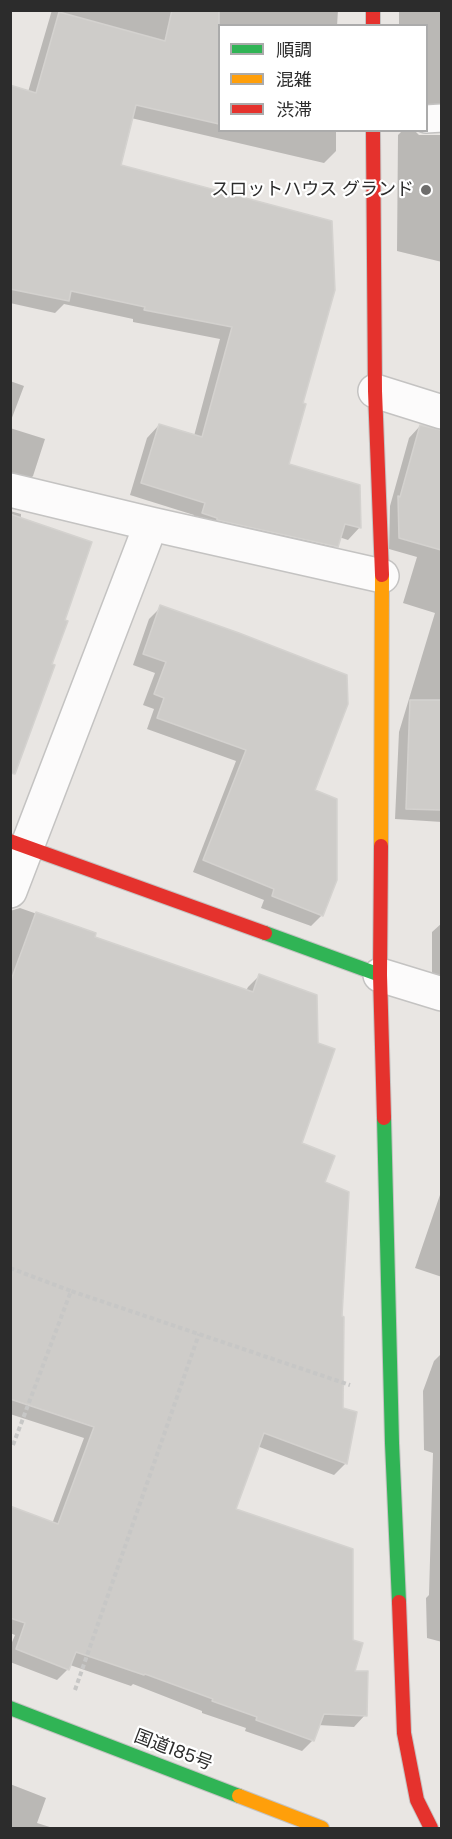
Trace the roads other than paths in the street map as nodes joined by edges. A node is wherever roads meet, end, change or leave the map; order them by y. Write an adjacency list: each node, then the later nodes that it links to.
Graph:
1 (373, 132): 2 (main road)
2 (375, 391): 3 (street); 6 (main road)
3 (441, 412)
4 (10, 490): 5 (street)
5 (151, 525): 6 (street); 7 (street)
6 (382, 576): 9 (main road)
7 (19, 844): 8 (street); 9 (main road)
8 (10, 891)
9 (380, 975): 10 (street); 13 (main road)
10 (441, 994)
11 (10, 1708): 12 (main road, 国道185号)
12 (322, 1828)
13 (431, 1828)

